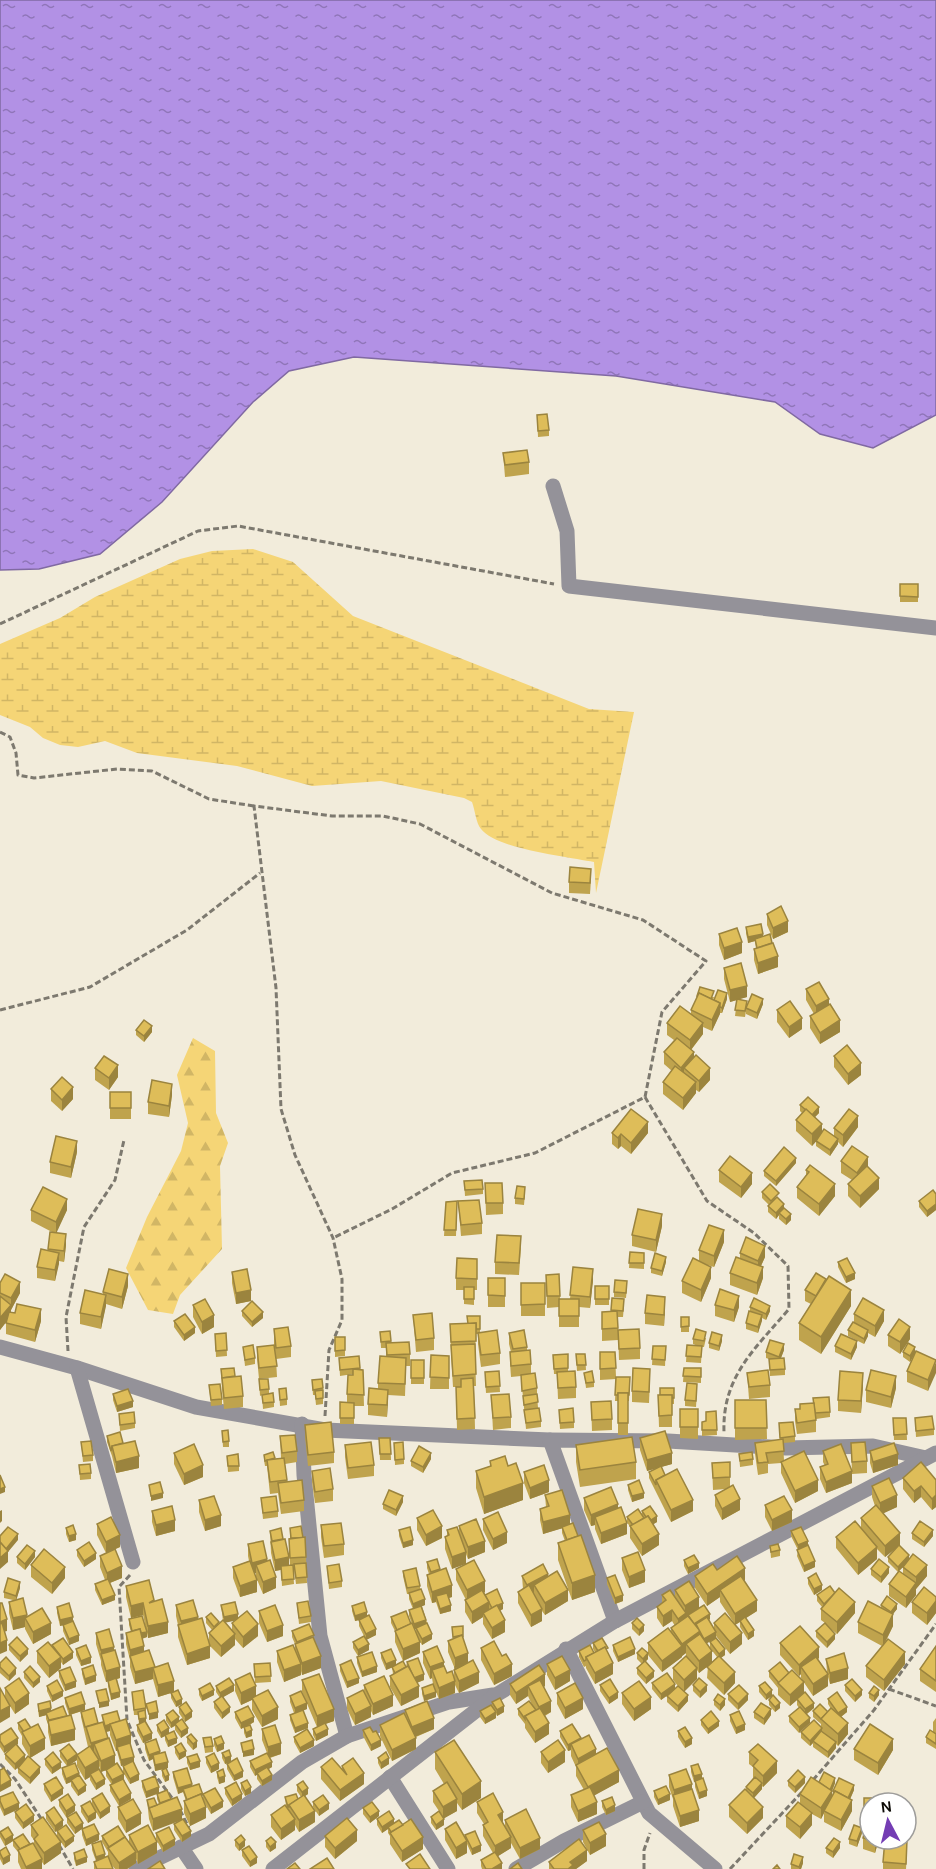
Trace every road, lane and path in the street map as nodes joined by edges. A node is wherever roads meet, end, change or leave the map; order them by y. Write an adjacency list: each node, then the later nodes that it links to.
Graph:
1 (553, 486): 2 (street)
2 (569, 586): 3 (path); 4 (street)
3 (0, 624)
4 (936, 628)
5 (0, 732): 6 (path)
6 (254, 806): 7 (path); 9 (path)
7 (261, 872): 8 (path); 11 (path)
8 (0, 1010)
9 (645, 1097): 11 (path); 17 (path)
10 (124, 1140): 13 (path)
11 (333, 1238): 15 (path)
12 (0, 1347): 13 (street)
13 (74, 1367): 14 (street); 19 (street)
14 (302, 1424): 15 (street); 27 (street)
15 (326, 1430): 16 (street)
16 (550, 1440): 17 (street); 20 (street)
17 (724, 1444): 18 (street)
18 (931, 1456): 20 (street)
19 (133, 1562): 34 (path)
20 (615, 1621): 23 (street)
21 (936, 1624): 22 (path)
22 (934, 1630): 24 (path)
23 (566, 1649): 25 (street); 30 (street)
24 (889, 1689): 26 (path); 43 (path)
25 (496, 1695): 27 (street); 29 (street)
26 (936, 1707)
27 (347, 1736): 34 (street)
28 (0, 1764): 32 (path)
29 (390, 1777): 38 (street); 39 (street)
30 (643, 1802): 31 (street); 40 (street)
31 (654, 1818): 41 (path); 42 (street)
32 (42, 1820)
33 (55, 1840): 35 (path)
34 (188, 1844): 36 (street); 37 (street)
35 (74, 1869)
36 (136, 1869)
37 (196, 1869)
38 (273, 1869)
39 (448, 1869)
40 (516, 1869)
41 (644, 1869)
42 (715, 1869)
43 (729, 1869)

